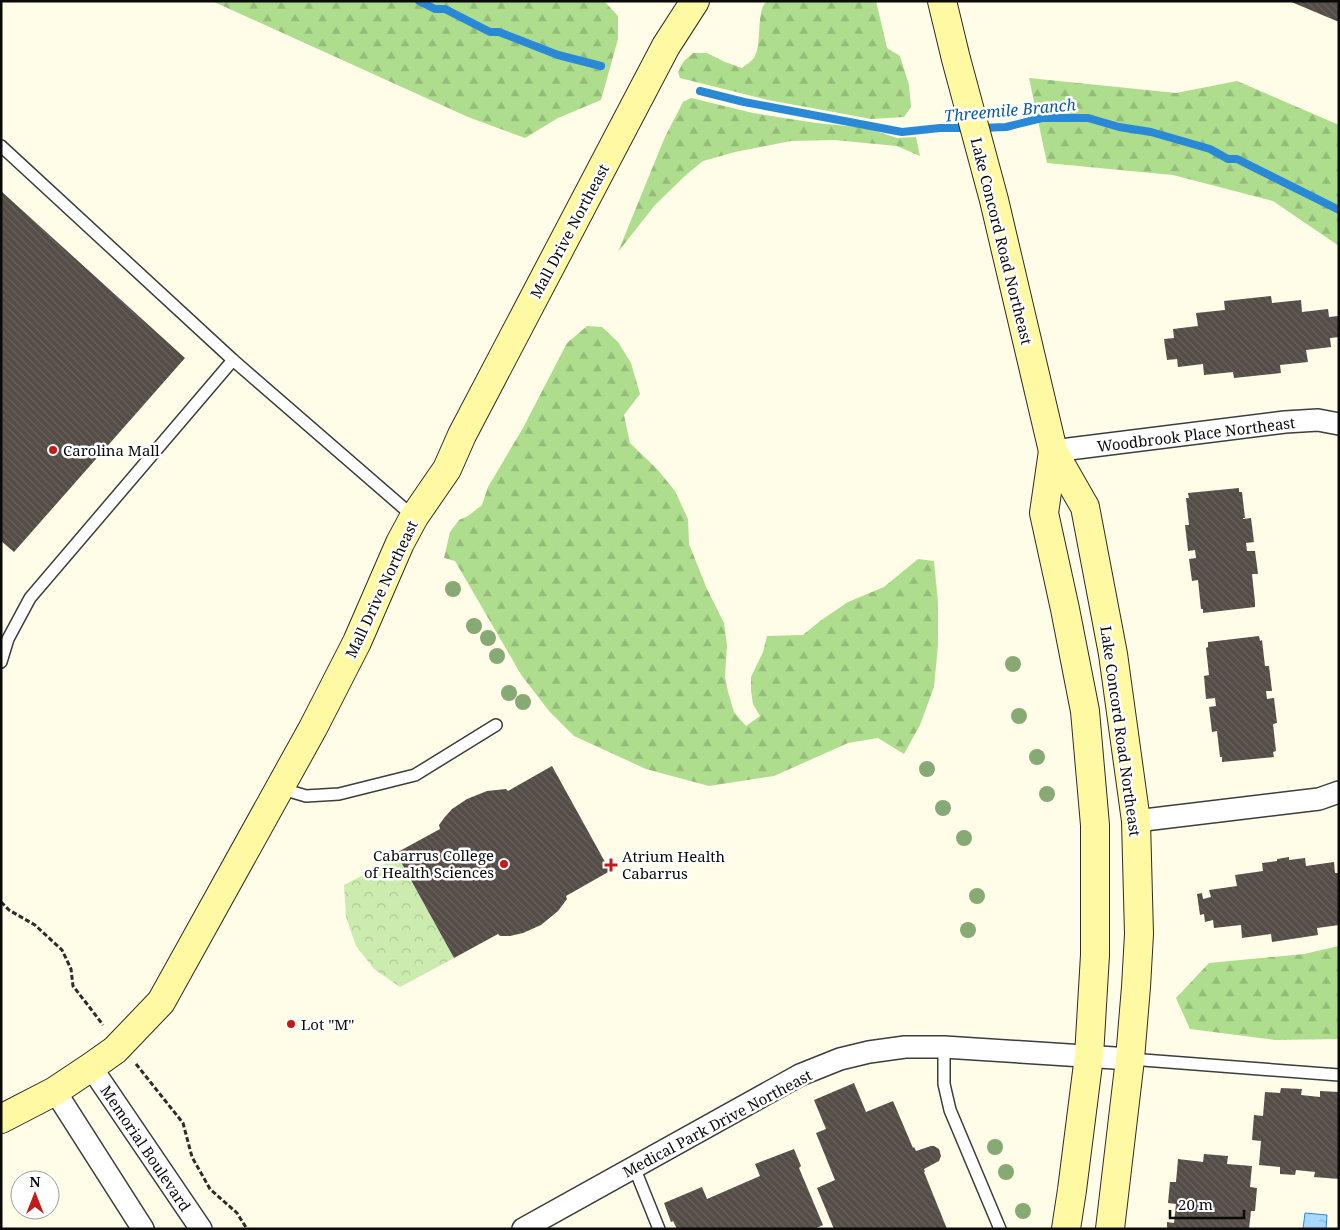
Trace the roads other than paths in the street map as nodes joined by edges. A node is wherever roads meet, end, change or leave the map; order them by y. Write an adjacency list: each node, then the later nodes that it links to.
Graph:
1 (942, 1): 6 (main road, Lake Concord Road Northeast)
2 (693, 2): 7 (main road, Mall Drive Northeast)
3 (1, 146): 4 (lane)
4 (233, 360): 7 (lane); 8 (lane)
5 (1339, 424): 6 (street, Woodbrook Place Northeast)
6 (1053, 451): 12 (main road, Lake Concord Road Northeast); 14 (main road, Lake Concord Road Northeast)
7 (414, 517): 10 (main road, Mall Drive Northeast)
8 (1, 662)
9 (496, 725): 10 (lane)
10 (279, 788): 16 (main road, Mall Drive Northeast)
11 (1339, 792): 12 (street)
12 (1136, 821): 15 (main road, Lake Concord Road Northeast)
13 (944, 1047): 14 (street, Medical Park Drive Northeast); 20 (street, Medical Park Drive Northeast); 25 (lane)
14 (1089, 1056): 15 (street, Medical Park Drive Northeast); 26 (main road, Lake Concord Road Northeast)
15 (1130, 1059): 17 (lane); 27 (main road, Lake Concord Road Northeast)
16 (91, 1068): 18 (main road, Mall Drive Northeast); 22 (street, Memorial Boulevard)
17 (1339, 1074)
18 (55, 1091): 19 (main road, Mall Drive Northeast); 21 (street)
19 (1, 1119)
20 (634, 1167): 23 (street, Medical Park Drive Northeast); 24 (lane)
21 (143, 1229)
22 (200, 1229)
23 (523, 1229)
24 (659, 1229)
25 (1000, 1229)
26 (1066, 1229)
27 (1110, 1229)

